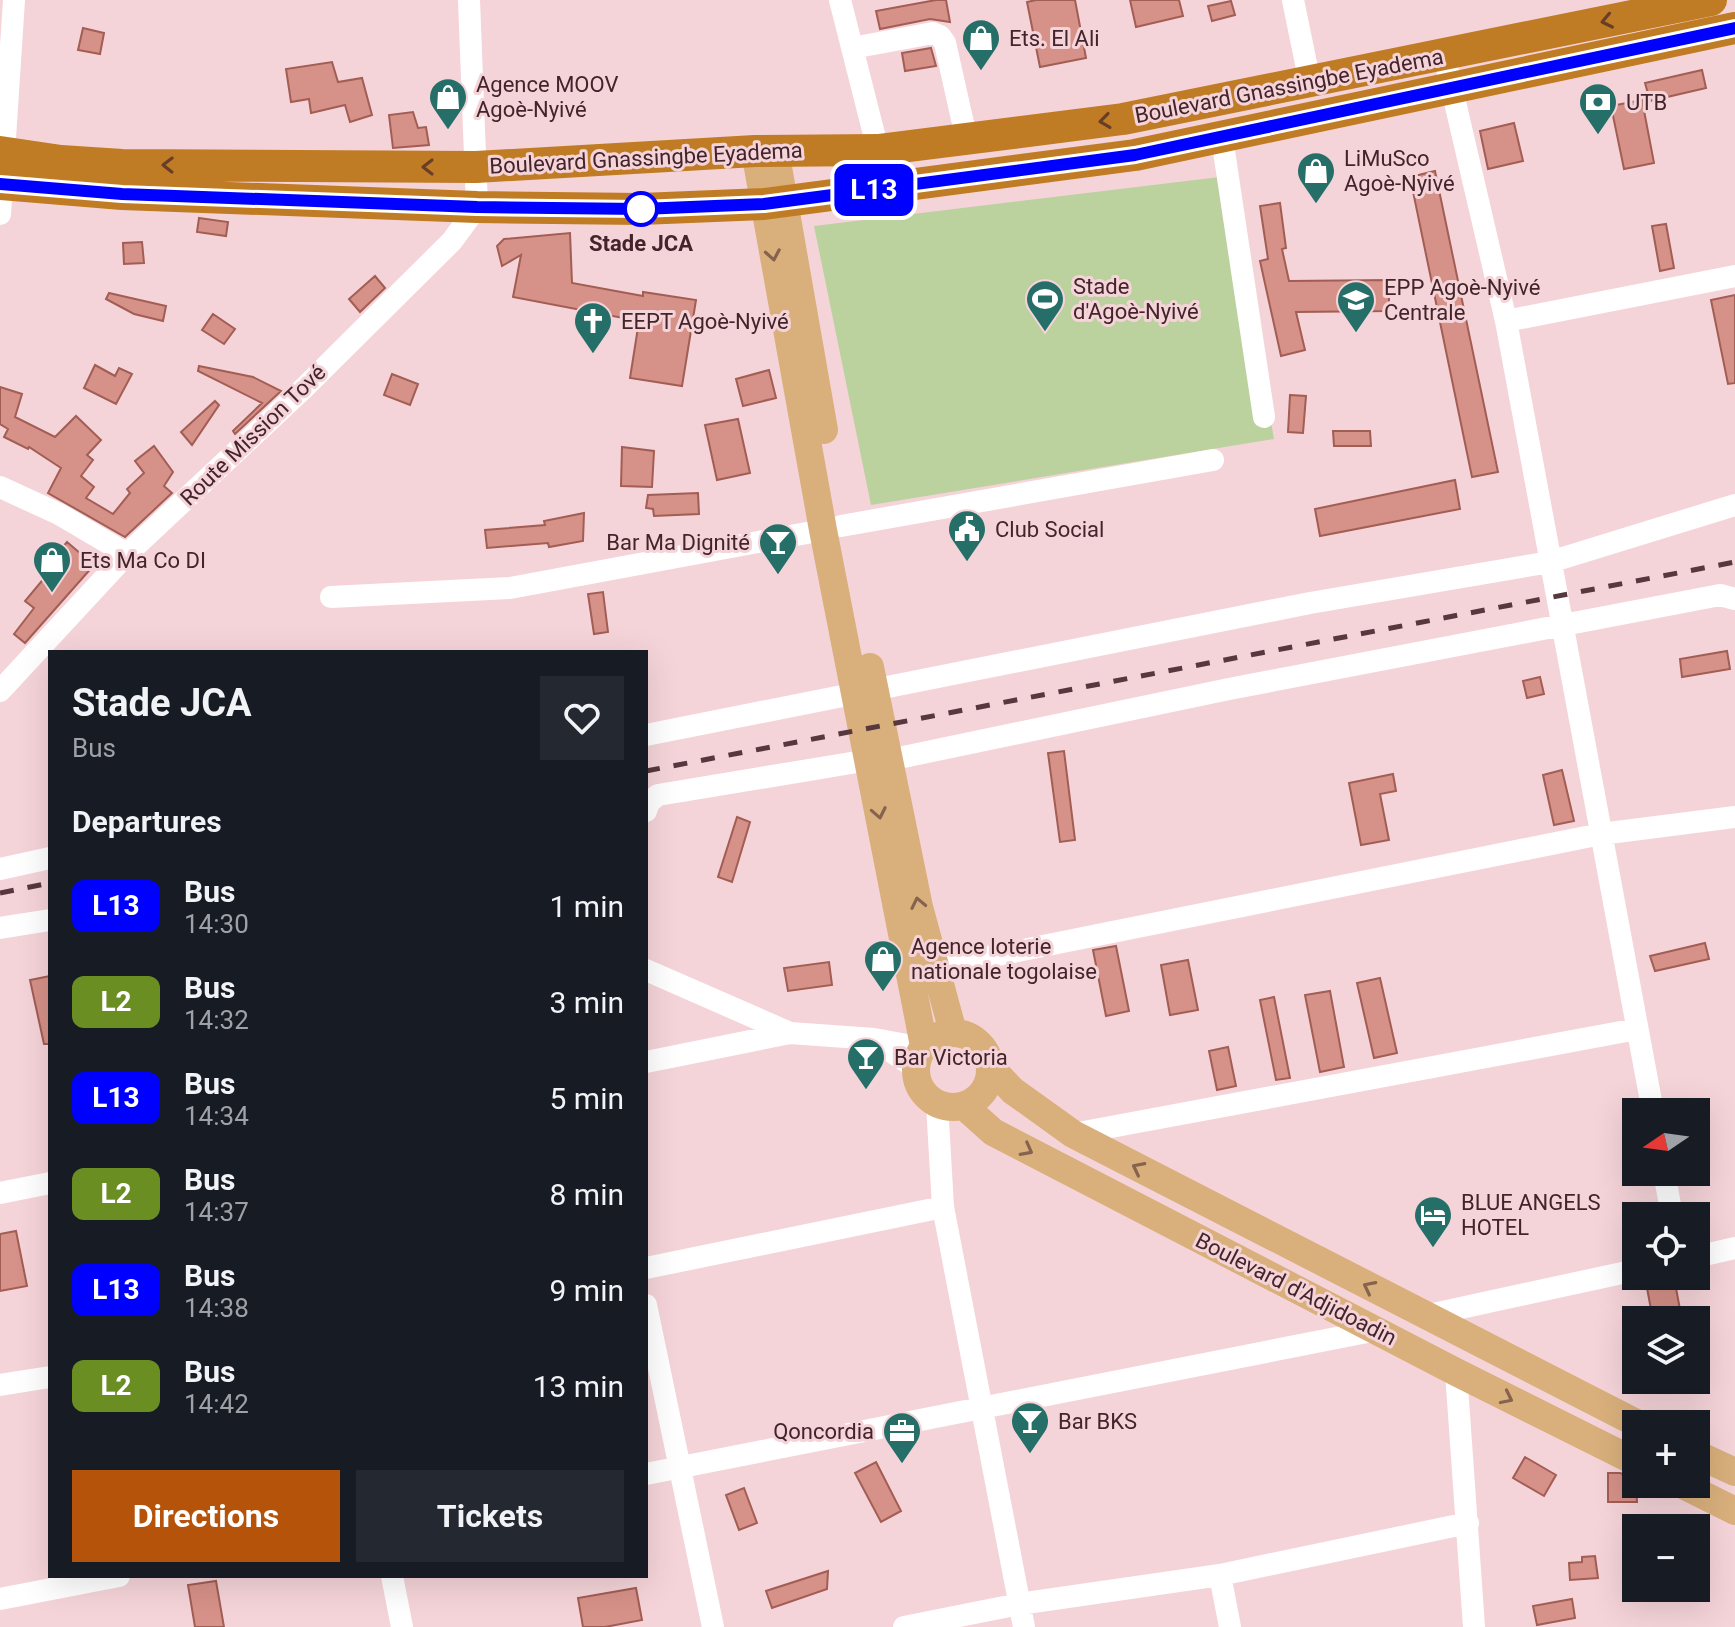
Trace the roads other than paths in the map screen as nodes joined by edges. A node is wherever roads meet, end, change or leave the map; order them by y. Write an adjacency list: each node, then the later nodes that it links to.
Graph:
1 (14, 0): 17 (street)
2 (469, 0): 16 (street)
3 (840, 0): 8 (street)
4 (1293, 0): 10 (street)
5 (1711, 0): 6 (highway, Boulevard Gnassingbe Eyadema)
6 (1649, 6): 9 (highway, Boulevard Gnassingbe Eyadema, one-way to 9)
7 (1735, 28): 11 (highway, Boulevard Gnassingbe Eyadema)
8 (852, 48): 13 (street); 15 (street)
9 (1444, 55): 10 (highway, Boulevard Gnassingbe Eyadema); 11 (street)
10 (1310, 83): 13 (highway, Boulevard Gnassingbe Eyadema, one-way to 13)
11 (1454, 90): 12 (highway, Boulevard Gnassingbe Eyadema); 21 (street)
12 (1222, 138): 18 (highway, Boulevard Gnassingbe Eyadema); 22 (street)
13 (967, 141): 15 (highway, Boulevard Gnassingbe Eyadema)
14 (765, 150): 15 (highway, Boulevard Gnassingbe Eyadema); 16 (highway, Boulevard Gnassingbe Eyadema); 18 (main road)
15 (878, 150)
16 (476, 167): 17 (highway, Boulevard Gnassingbe Eyadema, one-way to 17); 19 (street)
17 (2, 178): 19 (highway, Boulevard Gnassingbe Eyadema)
18 (774, 203): 19 (highway, Boulevard Gnassingbe Eyadema); 26 (main road)
19 (477, 207): 27 (street, Route Mission Tové)
20 (1735, 276): 21 (street)
21 (1506, 321): 28 (street)
22 (1264, 417)
23 (1213, 460): 26 (street)
24 (0, 487): 27 (street)
25 (1735, 505): 28 (street)
26 (832, 528): 30 (street); 33 (main road)
27 (127, 554): 32 (street, Route Mission Tové)
28 (1550, 562): 31 (street); 33 (street)
29 (1730, 595): 31 (street)
30 (331, 597)
31 (1562, 623): 35 (street); 38 (street)
32 (0, 691)
33 (866, 694): 34 (street); 35 (main road)
34 (648, 735)
35 (879, 760): 36 (street); 43 (main road, one-way to 35); 48 (main road, one-way to 48)
36 (648, 805)
37 (1735, 817): 38 (street)
38 (1601, 834): 43 (street); 45 (street)
39 (48, 858): 40 (street)
40 (0, 869)
41 (48, 920): 42 (street)
42 (0, 928)
43 (933, 968): 46 (main road)
44 (648, 971): 47 (street)
45 (1637, 1029): 51 (street); 53 (street)
46 (953, 1032): 48 (main road); 50 (main road)
47 (790, 1033): 48 (street); 49 (street)
48 (921, 1054): 52 (main road)
49 (648, 1062)
50 (990, 1067): 52 (main road); 53 (main road, Boulevard d'Adjidoadin)
51 (1650, 1098)
52 (951, 1106): 56 (street); 63 (main road, Boulevard d'Adjidoadin, one-way to 63)
53 (1073, 1134): 62 (main road, Boulevard d'Adjidoadin, one-way to 53)
54 (48, 1183): 55 (street)
55 (0, 1193)
56 (943, 1207): 59 (street); 67 (street)
57 (1735, 1248): 58 (street)
58 (1710, 1254)
59 (648, 1268)
60 (1622, 1273): 62 (street)
61 (648, 1315): 71 (street)
62 (1424, 1316): 68 (main road, Boulevard d'Adjidoadin)
63 (1377, 1330): 64 (main road, Boulevard d'Adjidoadin); 67 (street)
64 (1456, 1372): 69 (main road, Boulevard d'Adjidoadin, one-way to 69); 76 (street)
65 (48, 1377): 66 (street)
66 (0, 1385)
67 (981, 1409): 71 (street); 81 (street)
68 (1622, 1416)
69 (1622, 1455)
70 (1710, 1460): 72 (main road)
71 (680, 1467): 73 (street); 83 (street)
72 (1735, 1472)
73 (648, 1474)
74 (1709, 1498): 75 (main road)
75 (1735, 1511)
76 (1468, 1523): 77 (street); 87 (street)
77 (1220, 1575): 81 (street); 86 (street)
78 (109, 1578): 80 (street)
79 (392, 1578): 82 (street)
80 (0, 1599)
81 (1019, 1604): 84 (street); 85 (street)
82 (402, 1627)
83 (713, 1627)
84 (904, 1627)
85 (1024, 1627)
86 (1231, 1627)
87 (1474, 1627)

